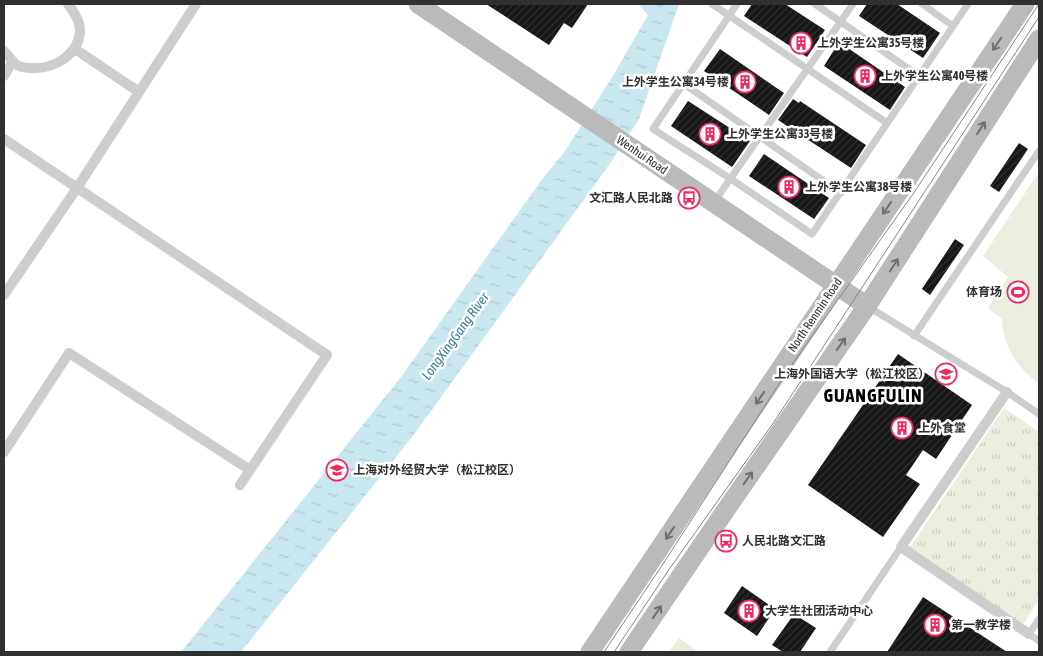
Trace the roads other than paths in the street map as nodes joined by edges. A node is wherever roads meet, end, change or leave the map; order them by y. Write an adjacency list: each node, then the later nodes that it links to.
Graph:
1 (68, 4): 15 (street)
2 (196, 4): 22 (street)
3 (418, 4): 30 (main road, Wenhui Road)
4 (712, 4): 11 (lane)
5 (737, 4): 11 (lane)
6 (815, 4): 12 (lane)
7 (853, 4): 12 (lane)
8 (922, 4): 13 (lane)
9 (968, 4): 13 (lane)
10 (1024, 4): 31 (main road, North Renmin Road, one-way to 31)
11 (729, 16): 18 (lane); 21 (lane)
12 (841, 22): 18 (lane); 20 (lane)
13 (954, 26): 20 (lane)
14 (1039, 39): 33 (main road, one-way to 14)
15 (74, 49): 17 (street); 22 (street)
16 (4, 51): 17 (street)
17 (13, 61): 19 (street)
18 (808, 69): 23 (lane); 24 (lane)
19 (4, 76)
20 (918, 76): 23 (lane)
21 (684, 84): 24 (lane); 27 (lane)
22 (139, 92): 28 (street)
23 (888, 122): 29 (lane)
24 (761, 137): 27 (lane); 29 (lane)
25 (4, 139): 28 (street)
26 (1039, 151): 34 (lane)
27 (731, 179): 29 (lane); 30 (lane)
28 (77, 188): 32 (street); 38 (street)
29 (841, 193)
30 (714, 203): 31 (main road, Wenhui Road)
31 (836, 284): 33 (main road, Wenhui Road); 44 (main road, North Renmin Road, one-way to 44)
32 (4, 295)
33 (867, 306): 34 (lane); 45 (main road, one-way to 33)
34 (914, 336): 35 (lane)
35 (1007, 392): 36 (lane); 40 (street)
36 (1039, 414)
37 (4, 452): 38 (street)
38 (250, 470): 39 (street)
39 (240, 485)
40 (901, 547): 42 (street); 46 (lane)
41 (1039, 619): 42 (lane)
42 (1029, 634): 43 (lane)
43 (1039, 641)
44 (590, 652)
45 (629, 652)
46 (830, 652)

